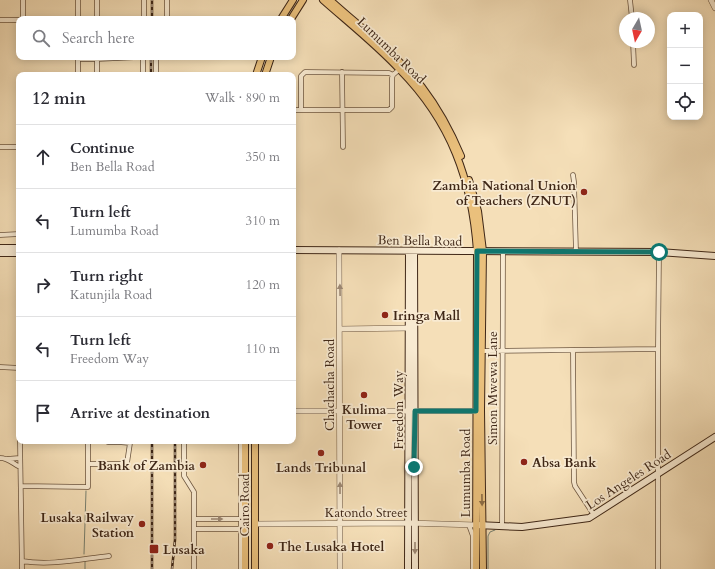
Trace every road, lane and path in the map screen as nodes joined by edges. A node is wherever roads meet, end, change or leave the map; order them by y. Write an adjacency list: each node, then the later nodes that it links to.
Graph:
1 (23, 0): 14 (street)
2 (78, 0): 15 (street)
3 (97, 0): 16 (street)
4 (144, 0): 17 (street)
5 (167, 0): 18 (street)
6 (293, 0): 19 (main road)
7 (303, 0): 20 (main road)
8 (323, 0): 31 (main road, Lumumba Road)
9 (330, 0): 31 (main road, Lumumba Road)
10 (630, 0): 13 (street)
11 (711, 0): 12 (street)
12 (715, 8)
13 (631, 12)
14 (23, 16)
15 (78, 16)
16 (97, 16)
17 (144, 16)
18 (167, 16)
19 (283, 16)
20 (293, 16)
21 (0, 20): 22 (street)
22 (16, 20)
23 (633, 48): 30 (street)
24 (78, 60): 32 (street)
25 (97, 60): 33 (street)
26 (144, 60): 34 (street)
27 (156, 60): 35 (street)
28 (261, 60): 36 (main road)
29 (270, 60): 37 (main road)
30 (634, 65)
31 (402, 68): 39 (street); 54 (main road, Lumumba Road)
32 (78, 72)
33 (97, 72)
34 (143, 72)
35 (156, 72)
36 (257, 72)
37 (266, 72)
38 (342, 72): 39 (street); 41 (street); 42 (street)
39 (393, 75): 42 (street)
40 (296, 110): 41 (street)
41 (301, 110): 42 (street)
42 (342, 110): 45 (street)
43 (0, 147): 44 (street)
44 (16, 147)
45 (343, 147)
46 (573, 175): 56 (street)
47 (16, 234): 48 (street)
48 (0, 235)
49 (0, 248): 50 (main road)
50 (16, 248)
51 (296, 250): 52 (main road, Ben Bella Road)
52 (339, 250): 53 (main road, Ben Bella Road); 62 (street, Chachacha Road, one-way to 52)
53 (412, 251): 54 (main road, Ben Bella Road); 61 (main road, Freedom Way)
54 (480, 251): 55 (main road, Ben Bella Road); 65 (main road, Lumumba Road); 72 (main road, Lumumba Road)
55 (503, 251): 56 (main road, Ben Bella Road); 66 (street, Simon Mwewa Lane)
56 (576, 252): 57 (main road, Ben Bella Road)
57 (659, 252): 60 (main road, Ben Bella Road); 63 (street)
58 (0, 253): 59 (main road)
59 (16, 253)
60 (715, 256)
61 (412, 328): 62 (street); 71 (main road, Freedom Way)
62 (340, 329): 70 (street, Chachacha Road)
63 (658, 349): 64 (street); 89 (street)
64 (573, 350): 66 (street); 92 (street)
65 (481, 351): 66 (street); 101 (main road, Lumumba Road, one-way to 101)
66 (502, 351): 102 (street, Simon Mwewa Lane)
67 (0, 367): 68 (street)
68 (16, 368)
69 (296, 411): 70 (street)
70 (340, 411): 71 (street); 98 (street, Chachacha Road, one-way to 70)
71 (412, 411): 72 (street); 96 (main road, Freedom Way)
72 (476, 411): 100 (main road, Lumumba Road)
73 (715, 437): 89 (main road, Los Angeles Road)
74 (20, 444): 81 (street)
75 (88, 444): 85 (street)
76 (130, 444): 85 (street)
77 (184, 444): 93 (street)
78 (243, 444): 83 (main road, Cairo Road); 91 (street)
79 (255, 444): 84 (main road, Cairo Road)
80 (0, 458): 82 (street)
81 (20, 458): 82 (street); 86 (street)
82 (6, 459): 86 (street)
83 (245, 459): 84 (main road); 87 (main road, Cairo Road)
84 (255, 459): 88 (main road, Cairo Road)
85 (88, 464): 90 (street)
86 (20, 467): 90 (street)
87 (245, 468): 88 (main road); 91 (main road, Cairo Road)
88 (255, 468): 97 (main road, Cairo Road)
89 (658, 473): 92 (main road, Los Angeles Road); 120 (street)
90 (21, 486): 108 (street)
91 (243, 499): 95 (street); 106 (main road, Cairo Road)
92 (594, 515): 102 (main road, Los Angeles Road)
93 (194, 519): 94 (street); 104 (street)
94 (202, 519): 95 (street, one-way to 95); 105 (street)
95 (241, 519): 103 (street)
96 (411, 523): 98 (street, Katondo Street); 99 (street, Katondo Street); 115 (main road, Freedom Way); 116 (main road, Freedom Way, one-way to 116)
97 (255, 524): 98 (street, Katondo Street); 110 (main road, Cairo Road)
98 (340, 524): 114 (street, Chachacha Road)
99 (469, 524): 100 (street, Katondo Street); 117 (street)
100 (476, 525): 101 (main road, Los Angeles Road); 118 (main road, Lumumba Road)
101 (483, 525): 102 (main road, Los Angeles Road); 119 (main road, Lumumba Road)
102 (502, 526)
103 (241, 528): 105 (street); 106 (street)
104 (194, 529): 105 (street); 112 (street)
105 (202, 529)
106 (243, 536): 109 (main road, Cairo Road); 113 (street)
107 (109, 556): 108 (street)
108 (22, 561): 111 (street)
109 (245, 566): 110 (main road)
110 (255, 566)
111 (22, 569)
112 (194, 569)
113 (241, 569)
114 (340, 569)
115 (408, 569)
116 (414, 569)
117 (473, 569)
118 (476, 569)
119 (483, 569)
120 (658, 569)

